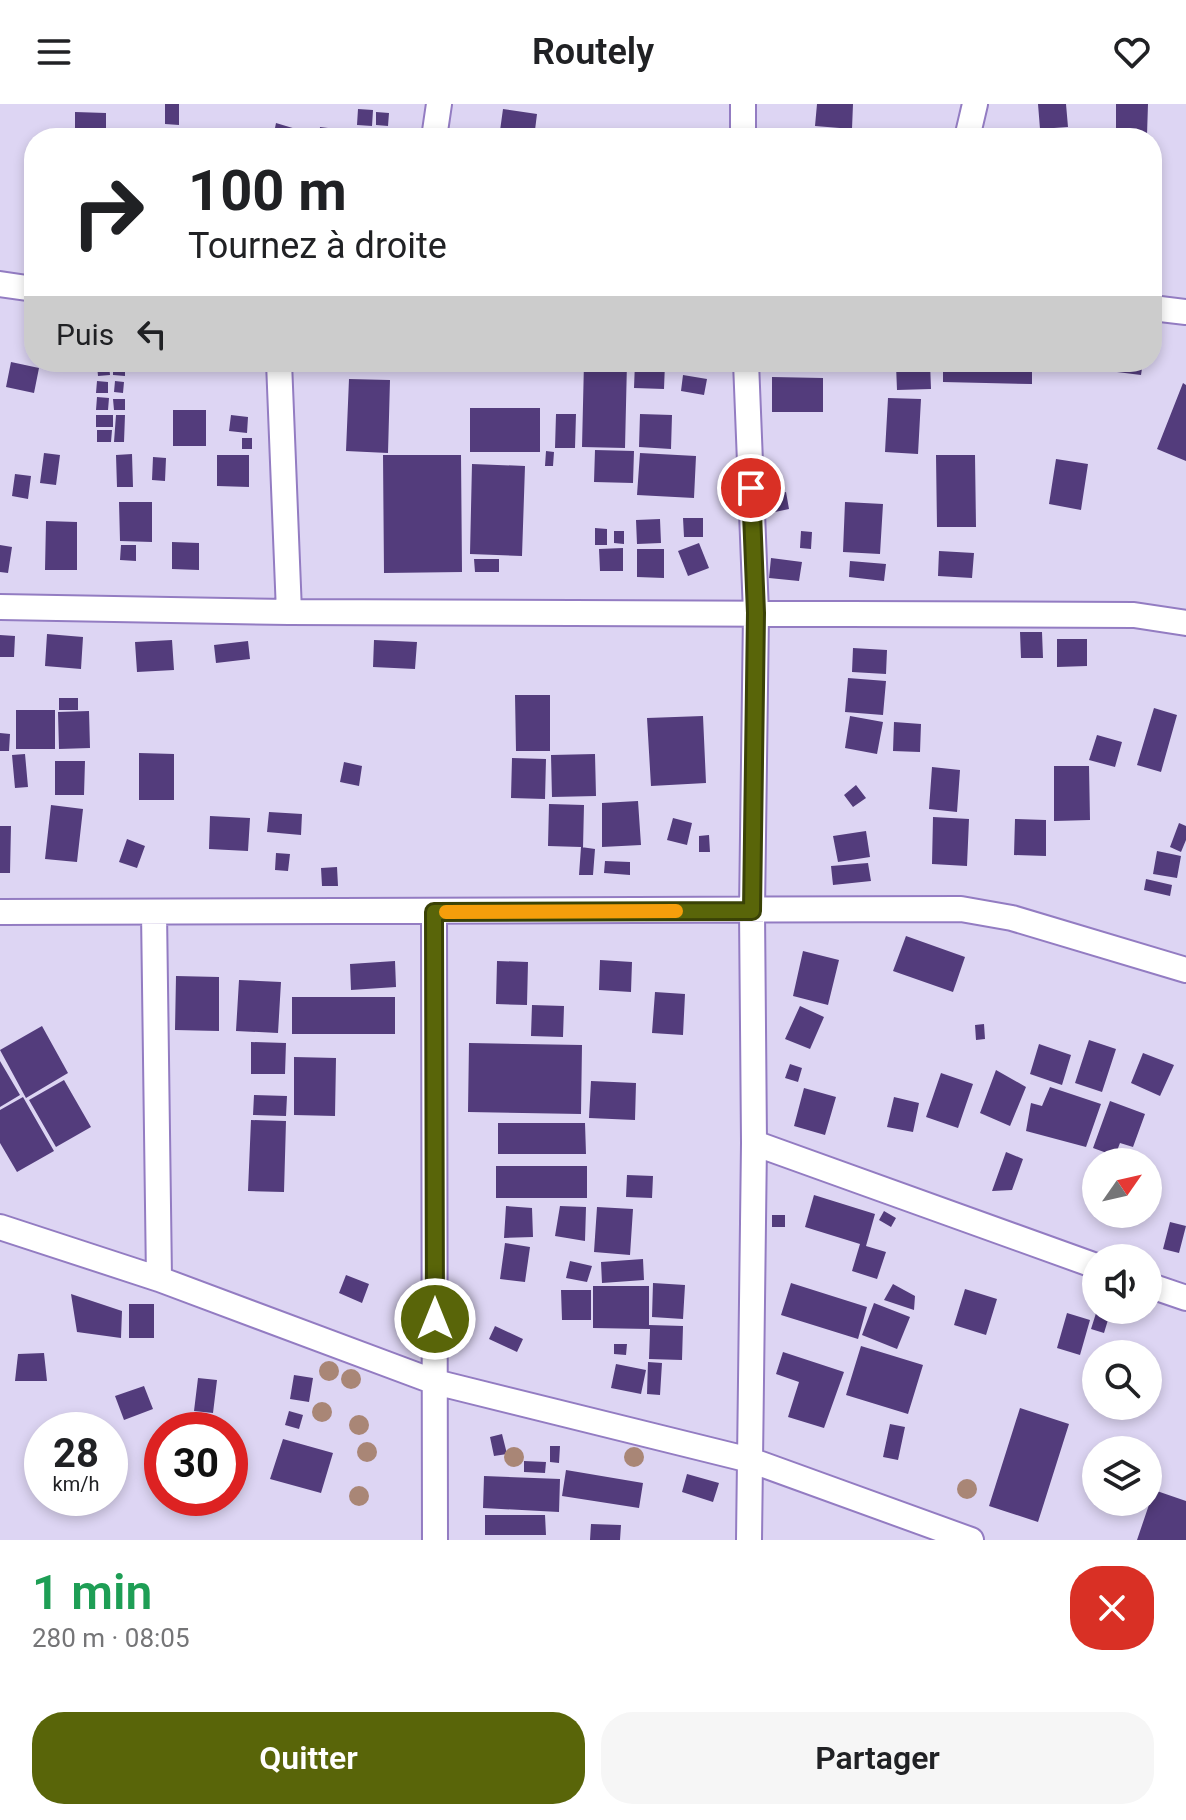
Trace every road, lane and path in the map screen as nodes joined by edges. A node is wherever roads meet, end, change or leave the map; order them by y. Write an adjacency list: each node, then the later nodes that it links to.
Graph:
1 (439, 104): 4 (street)
2 (743, 104): 5 (street)
3 (975, 104): 6 (street)
4 (435, 128)
5 (743, 128)
6 (969, 128)
7 (0, 284): 8 (street)
8 (24, 288)
9 (1162, 309): 10 (street)
10 (1186, 312)
11 (279, 372): 14 (street)
12 (746, 372): 15 (street)
13 (0, 607): 14 (street)
14 (289, 612): 15 (street)
15 (756, 613): 16 (street); 17 (street)
16 (1186, 623)
17 (752, 911): 20 (street); 21 (street); 22 (street)
18 (0, 912): 19 (street)
19 (154, 912): 20 (street); 25 (street)
20 (434, 912): 28 (street)
21 (1186, 970)
22 (754, 1143): 24 (street); 29 (street)
23 (0, 1227): 25 (street)
24 (1082, 1261)
25 (159, 1279): 28 (street)
26 (1162, 1290): 27 (street)
27 (1186, 1298)
28 (435, 1382): 29 (street); 30 (street)
29 (750, 1460): 31 (street); 32 (street)
30 (435, 1540)
31 (749, 1540)
32 (971, 1540)

